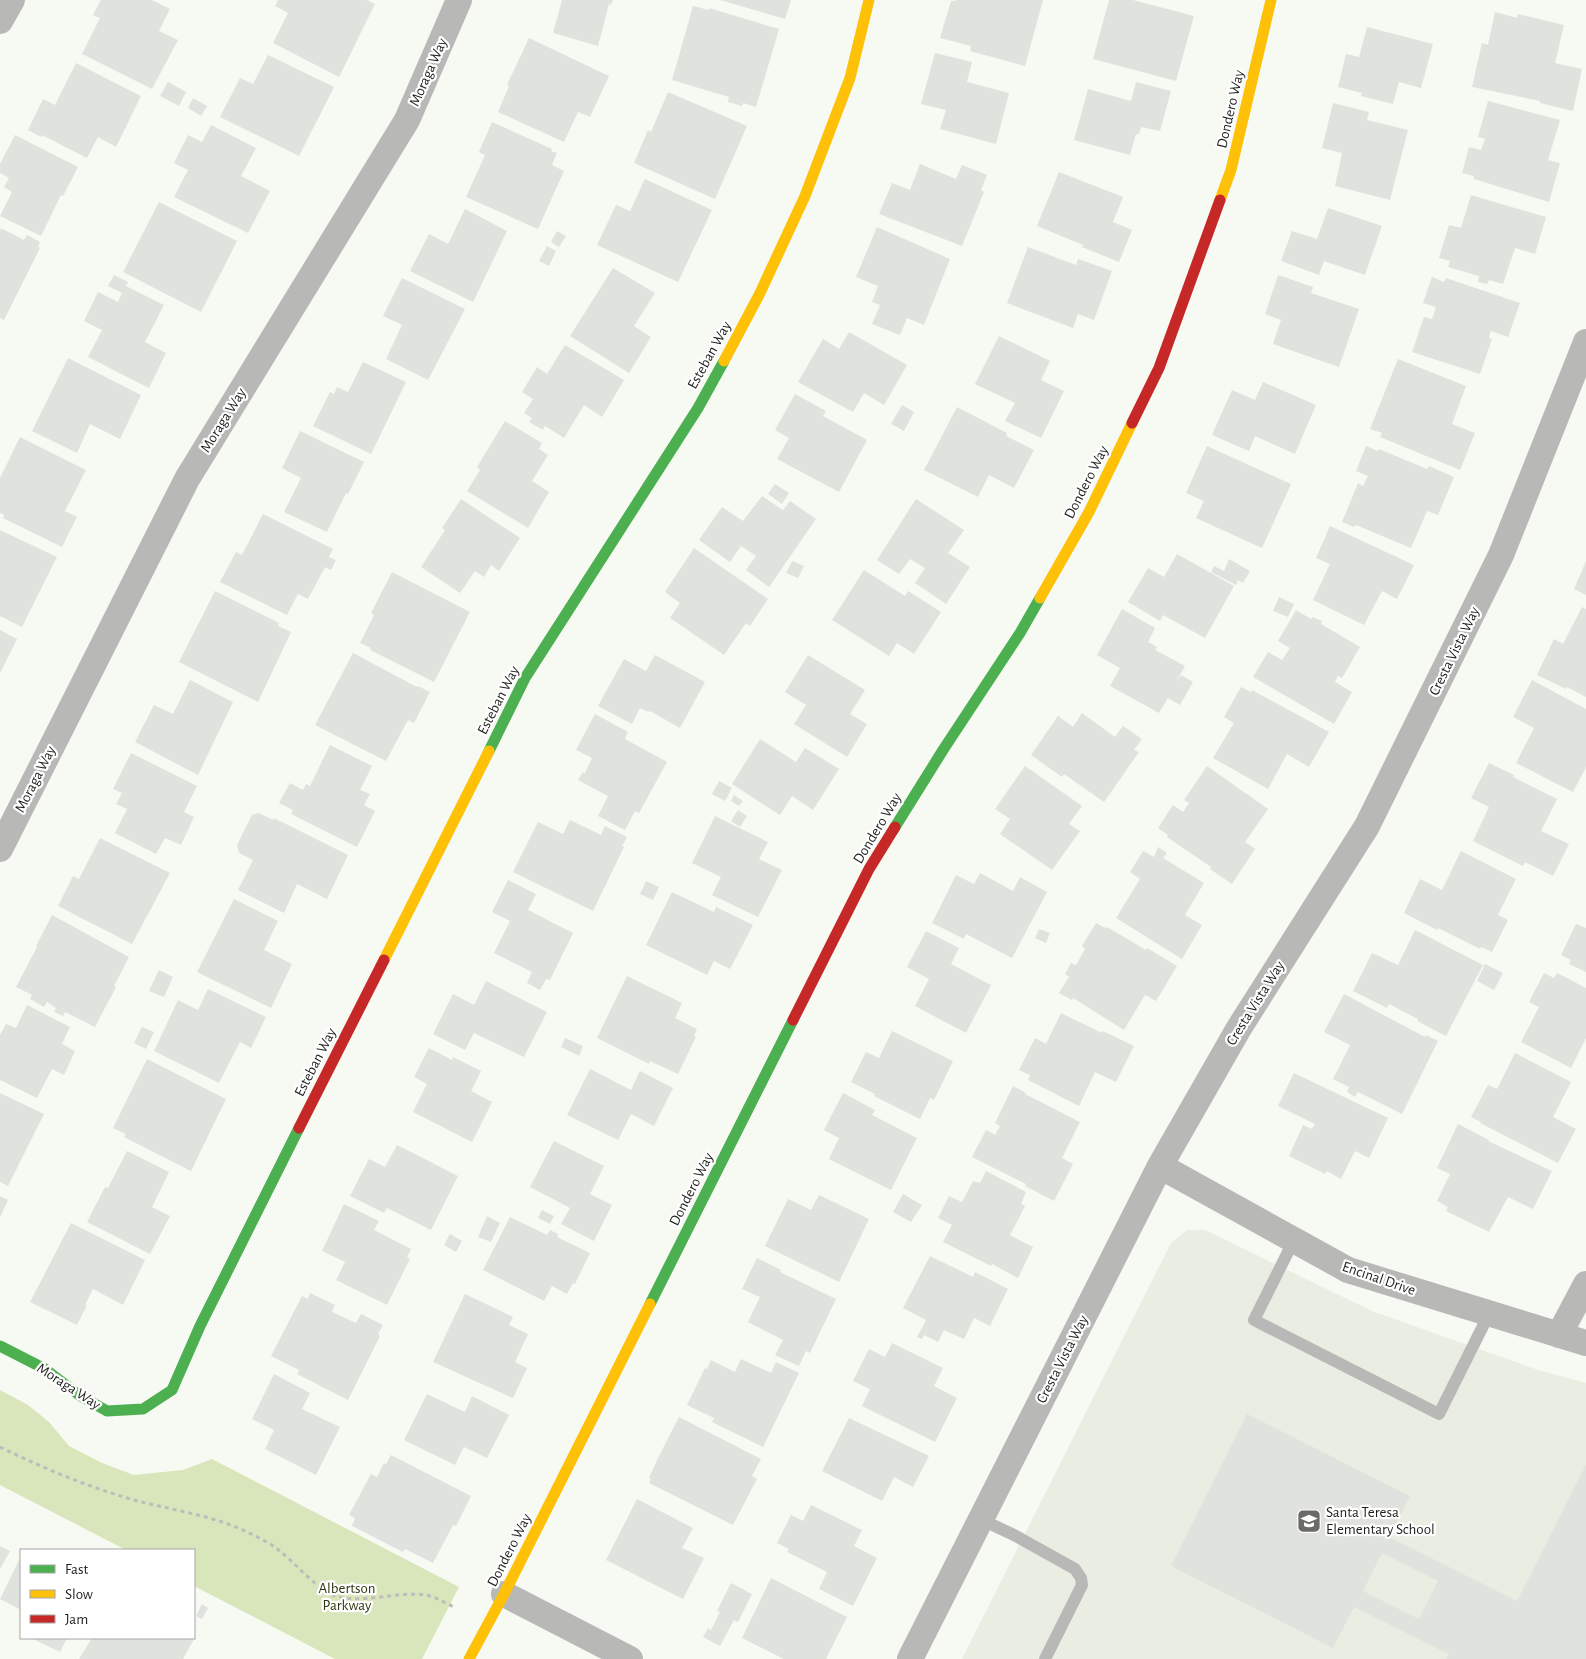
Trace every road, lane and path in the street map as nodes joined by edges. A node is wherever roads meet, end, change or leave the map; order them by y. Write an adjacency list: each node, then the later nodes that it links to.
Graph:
1 (12, 0): 5 (street)
2 (459, 0): 7 (street, Moraga Way)
3 (869, 0): 15 (street, Esteban Way)
4 (1271, 0): 18 (street, Dondero Way)
5 (0, 21)
6 (1586, 342): 8 (street, Cresta Vista Way)
7 (0, 849)
8 (1160, 1166): 9 (street, Encinal Drive); 17 (street, Cresta Vista Way)
9 (1294, 1240): 11 (street, Encinal Drive); 11 (lane)
10 (1586, 1284): 12 (street)
11 (1489, 1314): 12 (street, Encinal Drive)
12 (1559, 1335): 13 (street, Encinal Drive)
13 (1586, 1344)
14 (0, 1346): 15 (street, Moraga Way)
15 (143, 1409)
16 (0, 1447): 19 (path)
17 (980, 1519): 22 (street, Cresta Vista Way); 23 (lane)
18 (504, 1594): 20 (street, Dondero Way); 21 (street)
19 (454, 1607)
20 (469, 1659)
21 (630, 1659)
22 (910, 1659)
23 (1045, 1659)

